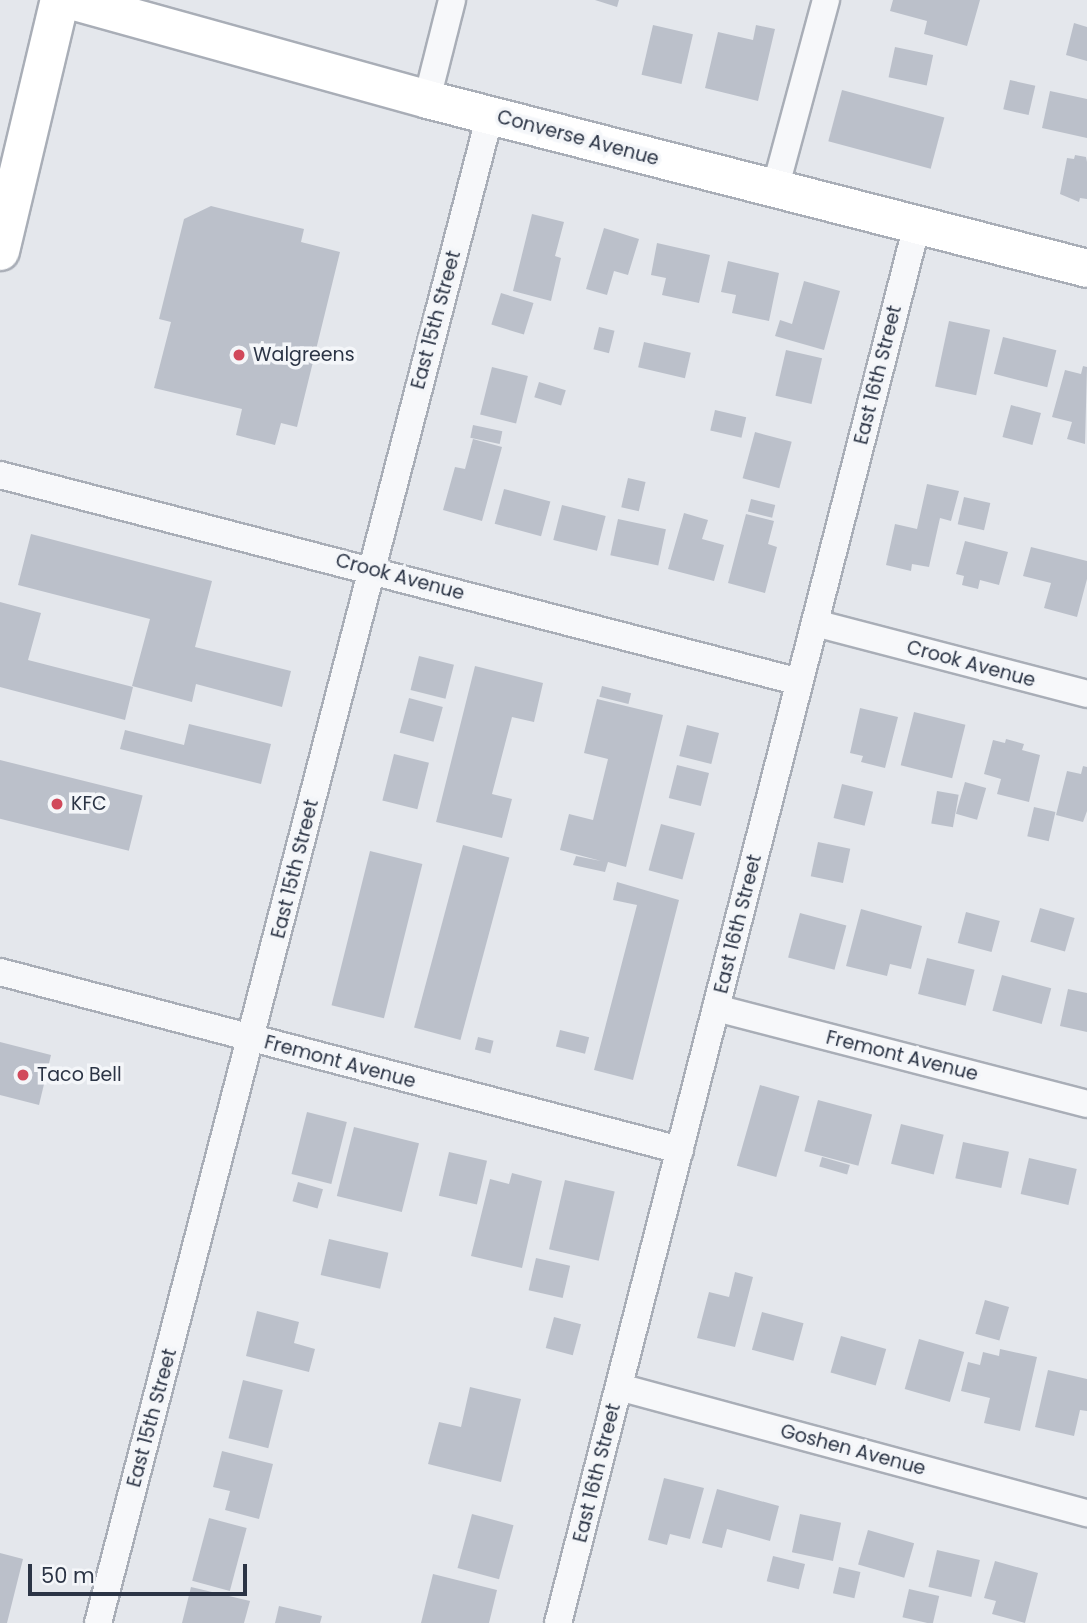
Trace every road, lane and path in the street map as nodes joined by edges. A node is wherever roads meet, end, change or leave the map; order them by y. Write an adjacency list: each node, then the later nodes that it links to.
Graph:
1 (60, 0): 9 (main road)
2 (71, 0): 5 (main road, Converse Avenue)
3 (452, 0): 5 (street)
4 (827, 0): 7 (street)
5 (427, 99): 6 (main road, Converse Avenue)
6 (490, 115): 7 (main road, Converse Avenue); 12 (street, East 15th Street)
7 (775, 189): 8 (main road, Converse Avenue)
8 (917, 225): 10 (main road, Converse Avenue); 13 (street, East 16th Street)
9 (0, 251)
10 (1087, 268)
11 (0, 475): 12 (street, Crook Avenue)
12 (371, 569): 14 (street, Crook Avenue); 18 (street, East 15th Street)
13 (815, 623): 14 (street, East 16th Street); 15 (street, Crook Avenue)
14 (800, 682): 17 (street, East 16th Street)
15 (1087, 694)
16 (0, 972): 18 (street, Fremont Avenue)
17 (716, 1008): 19 (street, Fremont Avenue); 20 (street, East 16th Street)
18 (252, 1039): 20 (street, Fremont Avenue); 23 (street, East 15th Street)
19 (1087, 1104)
20 (680, 1150): 21 (street, East 16th Street)
21 (619, 1387): 22 (street, Goshen Avenue); 24 (street, East 16th Street)
22 (1087, 1513)
23 (98, 1623)
24 (558, 1623)

